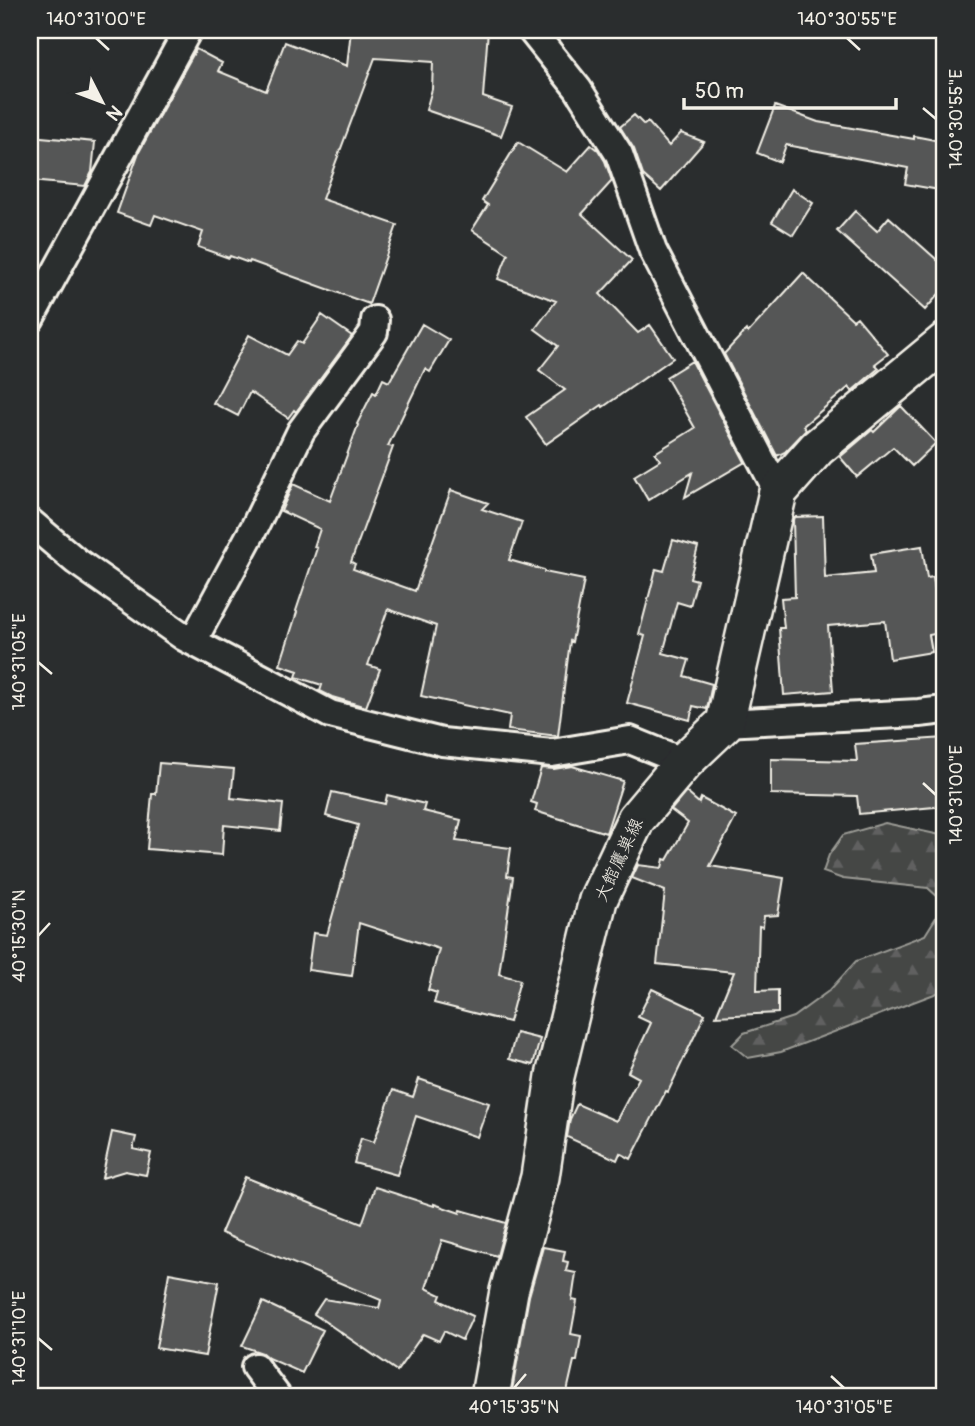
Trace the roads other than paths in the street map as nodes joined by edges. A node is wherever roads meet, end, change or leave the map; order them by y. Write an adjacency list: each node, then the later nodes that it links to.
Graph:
1 (188, 30): 3 (street)
2 (531, 30): 6 (street)
3 (30, 318)
4 (375, 320): 8 (street)
5 (945, 342): 6 (main road)
6 (778, 492): 10 (main road)
7 (30, 522): 8 (street)
8 (193, 641): 11 (street)
9 (945, 710): 10 (street)
10 (724, 723): 11 (main road, 大館鷹巣線)
11 (684, 762): 14 (main road, 大館鷹巣線)
12 (255, 1367): 13 (street)
13 (277, 1396)
14 (490, 1396)

